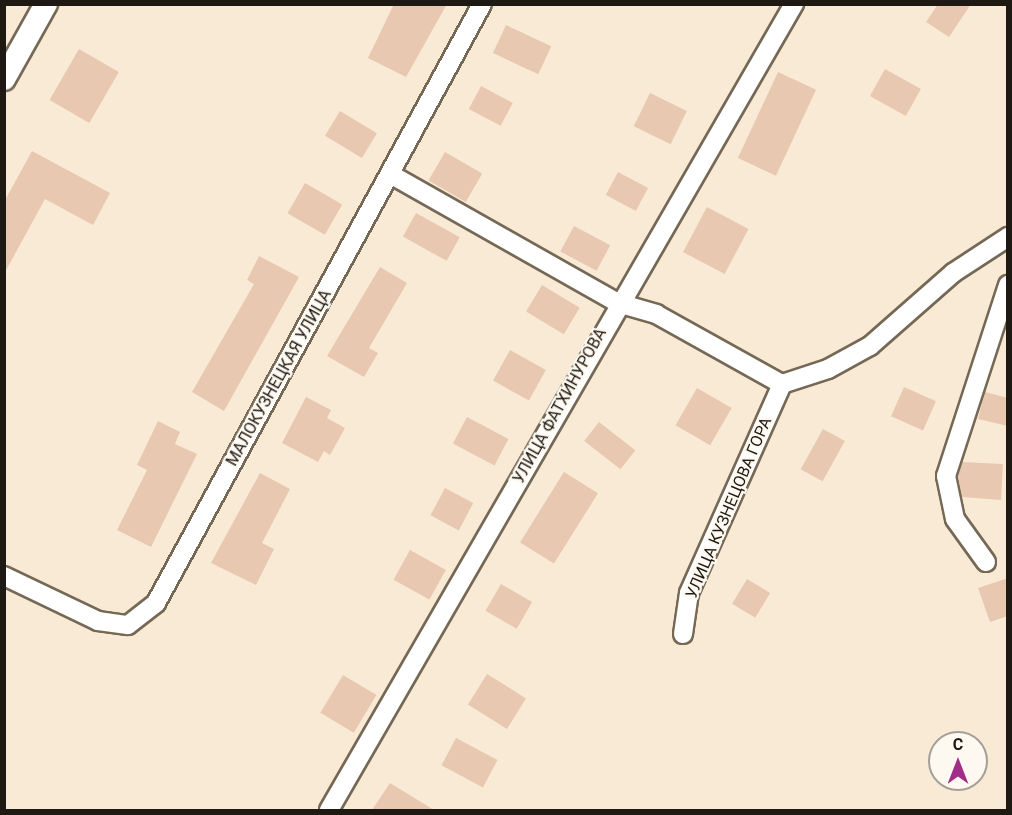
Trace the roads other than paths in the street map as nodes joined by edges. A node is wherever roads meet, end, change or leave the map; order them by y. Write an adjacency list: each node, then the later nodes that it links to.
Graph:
1 (46, 4): 4 (street)
2 (482, 4): 5 (street, МАЛОКУЗНЕЦКАЯ УЛИЦА)
3 (794, 4): 8 (street, УЛИЦА ФАТХИНУРОВА)
4 (4, 79)
5 (390, 174): 8 (street); 11 (street, МАЛОКУЗНЕЦКАЯ УЛИЦА)
6 (1008, 237): 9 (street)
7 (1008, 285): 10 (street)
8 (618, 303): 9 (street); 13 (street, УЛИЦА ФАТХИНУРОВА)
9 (782, 384): 12 (street, УЛИЦА КУЗНЕЦОВА ГОРА)
10 (986, 562)
11 (4, 576)
12 (682, 634)
13 (329, 810)

